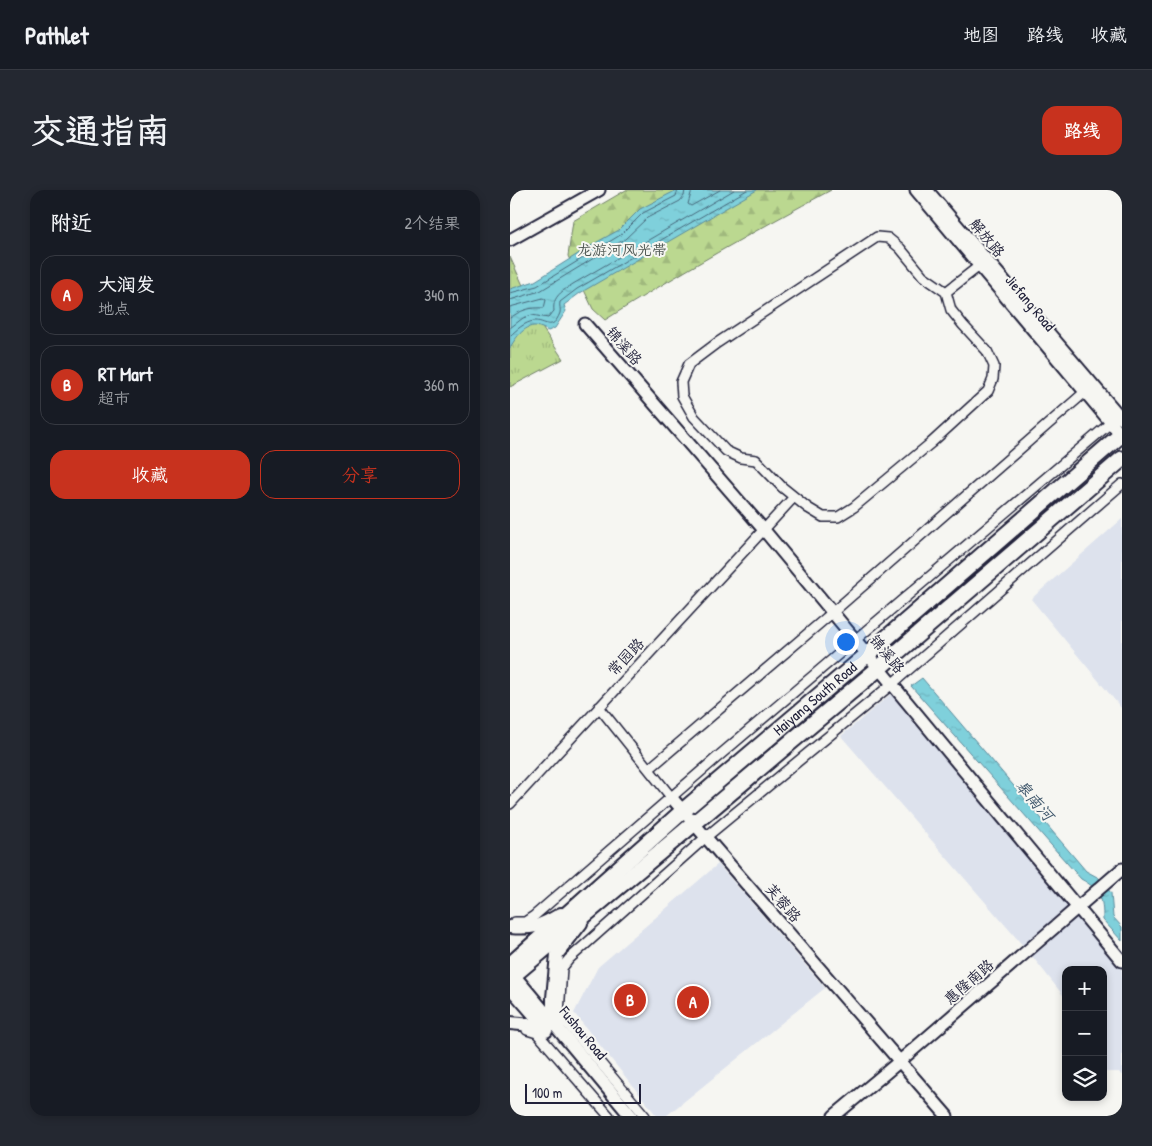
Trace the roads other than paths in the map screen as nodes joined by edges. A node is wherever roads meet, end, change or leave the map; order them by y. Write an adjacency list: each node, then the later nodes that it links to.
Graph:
1 (599, 190): 4 (street)
2 (916, 190): 5 (street, Jiefang Road)
3 (927, 190): 5 (street, 解放路)
4 (511, 238)
5 (983, 263): 6 (street); 8 (street, Jiefang Road); 9 (street, 解放路)
6 (946, 292): 13 (street); 13 (street)
7 (585, 324): 14 (street, 锦溪路)
8 (1085, 392): 9 (street, Jiefang Road); 15 (street)
9 (1118, 417): 10 (street, Jiefang Road); 16 (street)
10 (1122, 435): 17 (main road, Haiyang South Road)
11 (1122, 459): 18 (main road, Haiyang South Road)
12 (1122, 484): 19 (street)
13 (794, 497): 14 (street, 常园路)
14 (764, 530): 15 (street, 锦溪路); 20 (street, 常园路)
15 (833, 612): 16 (street, 锦溪路); 21 (street)
16 (856, 640): 17 (street, 锦溪路); 22 (street)
17 (868, 654): 18 (street, 锦溪路); 24 (main road, Haiyang South Road)
18 (879, 668): 19 (street, 锦溪路); 25 (main road, Haiyang South Road)
19 (892, 684): 26 (street); 29 (street, 锦溪路)
20 (599, 707): 21 (street, 芙蓉路); 23 (street, 常园路)
21 (650, 769): 22 (street, 芙蓉路)
22 (671, 796): 24 (street, 芙蓉路); 30 (street)
23 (510, 804)
24 (684, 810): 25 (street, 芙蓉路); 28 (main road, Haiyang South Road)
25 (694, 823): 26 (street, 芙蓉路); 28 (main road, Haiyang South Road)
26 (706, 837): 37 (street, 芙蓉路); 41 (street)
27 (1122, 869): 29 (street, 惠隆南路)
28 (584, 908): 31 (main road); 33 (main road, Haiyang South Road); 36 (main road)
29 (1078, 908): 32 (street, 锦溪路); 37 (street, 惠隆南路)
30 (510, 922)
31 (510, 927)
32 (1122, 961)
33 (511, 975): 36 (main road, Fushou Road)
34 (510, 1022): 36 (main road)
35 (510, 1028): 38 (street)
36 (554, 1032): 39 (main road, Fushou Road); 40 (main road, Fushou Road)
37 (900, 1060): 42 (street, 惠隆南路); 43 (street, 芙蓉路)
38 (609, 1116)
39 (622, 1116)
40 (632, 1116)
41 (645, 1116)
42 (834, 1116)
43 (947, 1116)

